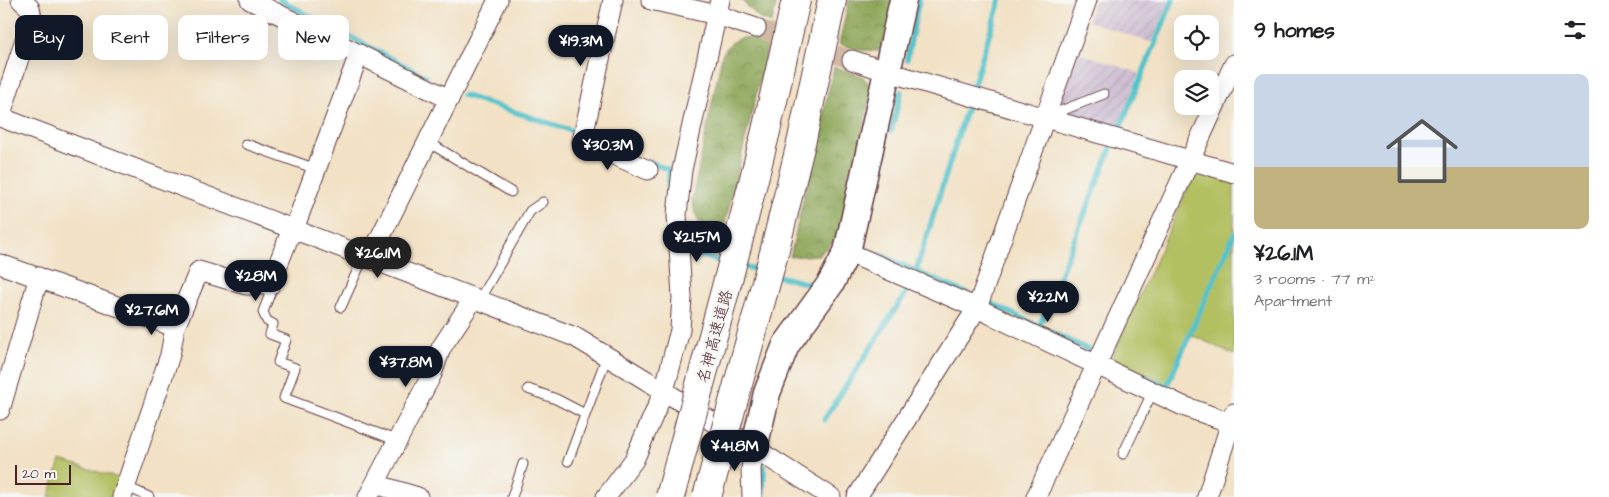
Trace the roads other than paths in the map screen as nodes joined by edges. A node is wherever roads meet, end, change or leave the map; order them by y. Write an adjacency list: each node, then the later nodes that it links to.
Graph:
1 (20, 0): 18 (street)
2 (250, 0): 12 (street)
3 (498, 0): 17 (street)
4 (613, 0): 24 (street)
5 (651, 0): 10 (street)
6 (796, 0): 57 (highway, 名神高速道路, bridge)
7 (832, 0): 58 (highway, bridge)
8 (903, 0): 15 (street)
9 (1087, 0): 19 (street)
10 (718, 7): 11 (street); 41 (street)
11 (756, 28)
12 (359, 54): 17 (street); 23 (street)
13 (852, 60): 15 (street)
14 (1234, 64): 22 (street)
15 (888, 72): 19 (street); 29 (street)
16 (1104, 94): 19 (lane)
17 (449, 100): 20 (street)
18 (0, 117): 28 (street)
19 (1045, 117): 22 (street); 36 (street)
20 (428, 142): 26 (lane); 30 (street)
21 (246, 144): 23 (lane)
22 (1190, 160): 25 (street); 39 (street)
23 (316, 169): 28 (street)
24 (648, 170)
25 (1234, 173)
26 (511, 192)
27 (543, 202): 34 (lane)
28 (293, 229): 30 (street); 33 (street)
29 (847, 252): 36 (street); 47 (street)
30 (367, 257): 34 (street); 35 (lane)
31 (0, 264): 32 (street)
32 (39, 277): 37 (street); 43 (street)
33 (270, 285): 37 (street); 46 (lane)
34 (476, 299): 38 (street); 46 (street)
35 (340, 307)
36 (977, 308): 39 (street); 61 (street)
37 (175, 327): 52 (street)
38 (607, 356): 41 (street); 44 (lane)
39 (1097, 364): 42 (street); 62 (street)
40 (528, 390): 44 (lane)
41 (664, 391): 47 (street); 56 (street)
42 (1153, 391): 45 (street); 48 (lane)
43 (0, 410)
44 (585, 414): 49 (lane)
45 (1233, 420): 63 (street)
46 (398, 441): 51 (street)
47 (754, 448): 59 (street); 60 (street)
48 (1123, 454)
49 (568, 461)
50 (523, 464): 55 (lane)
51 (372, 490): 54 (street)
52 (123, 492): 53 (lane)
53 (149, 497)
54 (418, 497)
55 (512, 497)
56 (606, 497)
57 (670, 497)
58 (707, 497)
59 (752, 497)
60 (831, 497)
61 (858, 497)
62 (1036, 497)
63 (1206, 497)

